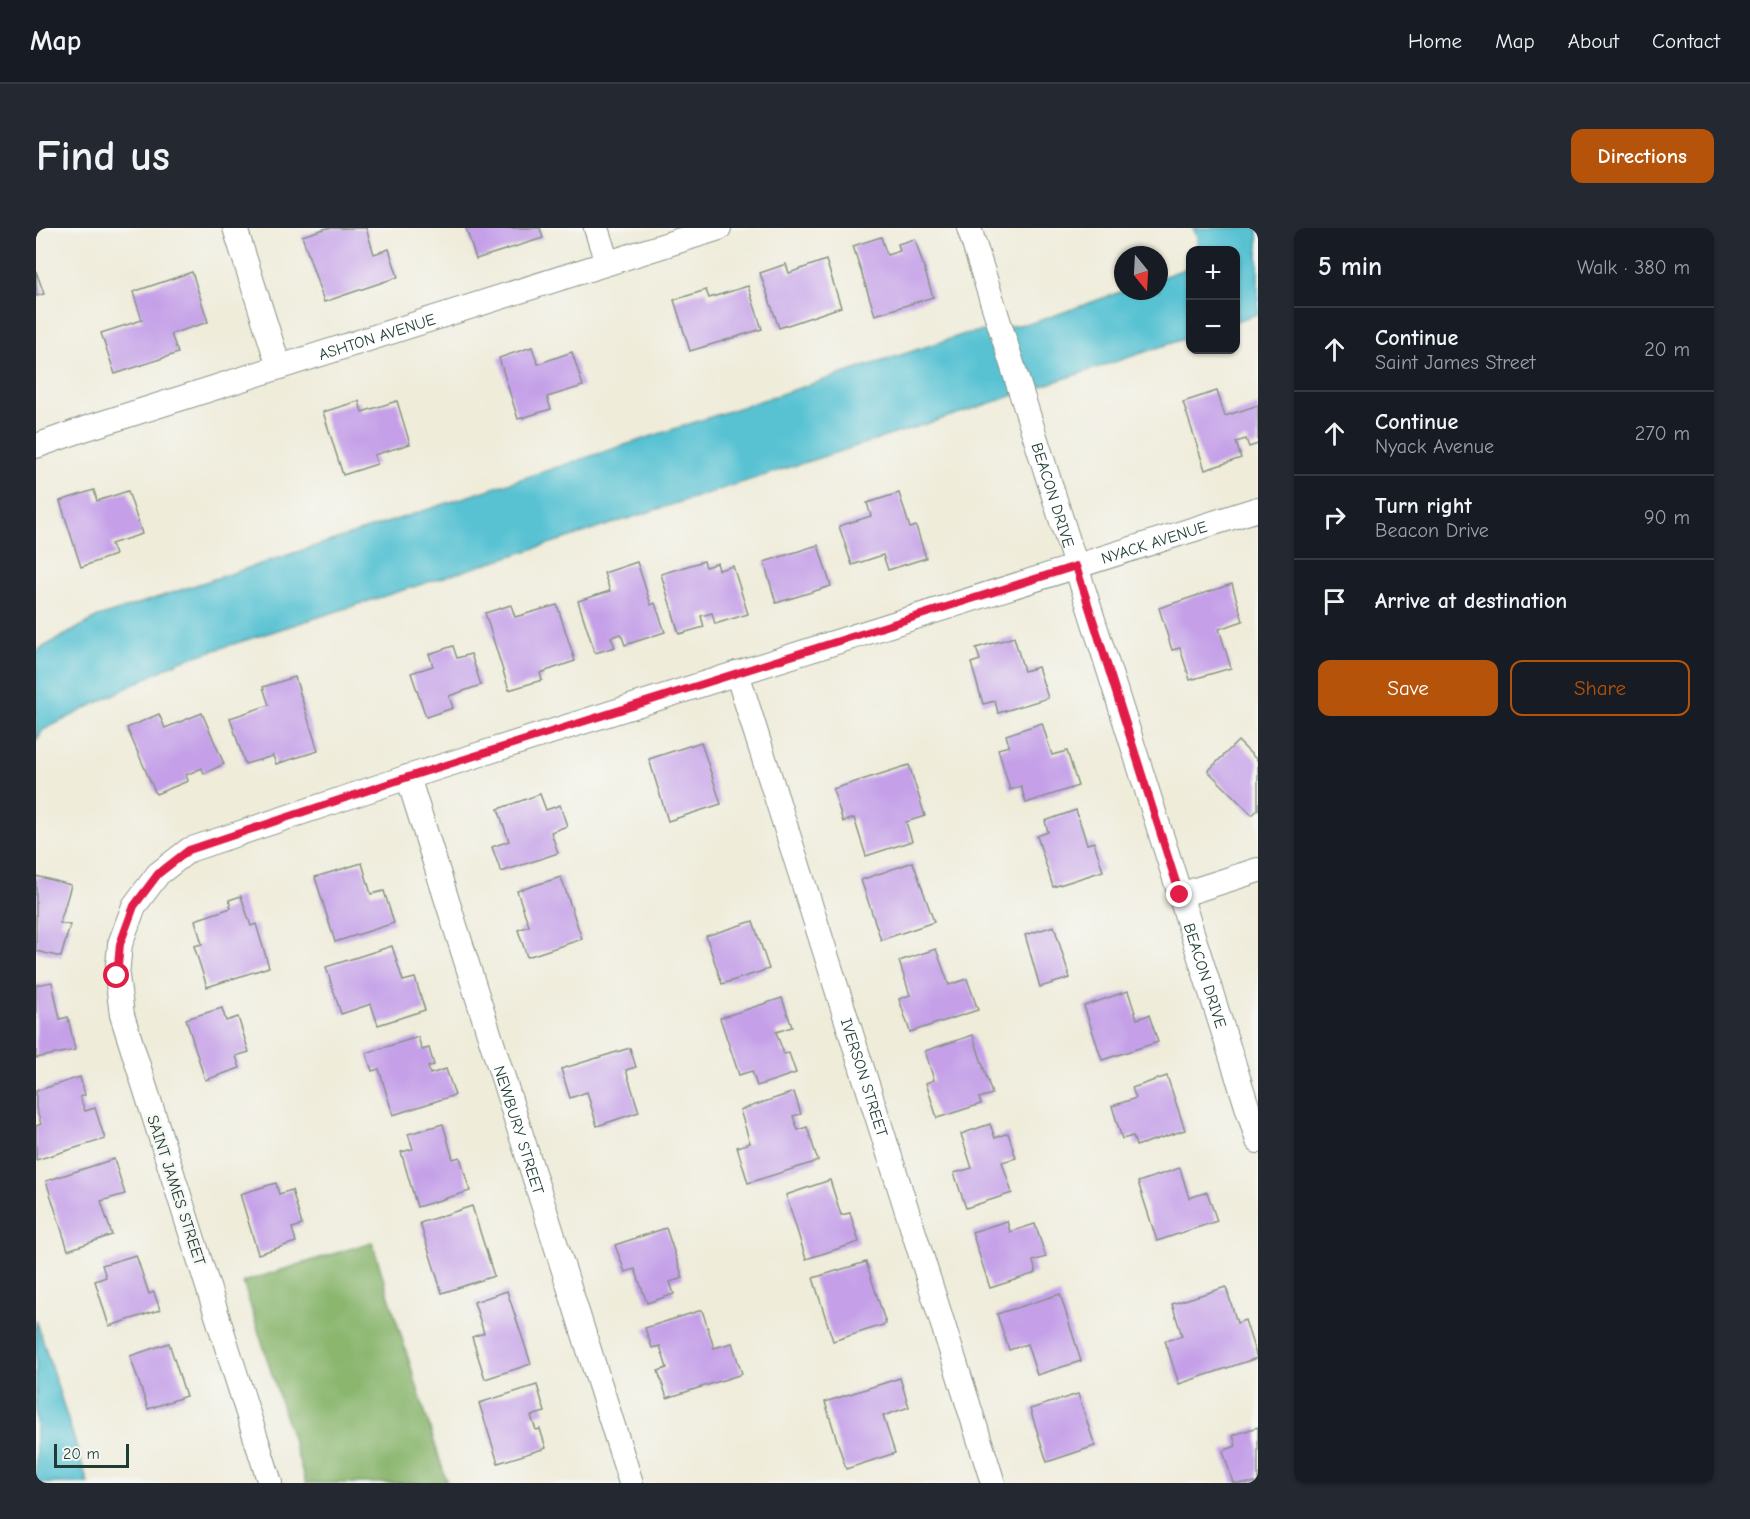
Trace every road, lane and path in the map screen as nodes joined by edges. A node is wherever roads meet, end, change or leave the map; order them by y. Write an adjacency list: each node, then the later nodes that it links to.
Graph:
1 (235, 228): 6 (street)
2 (596, 228): 5 (street)
3 (719, 228): 5 (street, ASHTON AVENUE)
4 (969, 228): 9 (street, BEACON DRIVE)
5 (607, 263): 6 (street, ASHTON AVENUE)
6 (279, 367): 7 (street, ASHTON AVENUE)
7 (36, 447)
8 (1258, 509): 9 (street, NYACK AVENUE)
9 (1076, 566): 10 (street, NYACK AVENUE); 13 (street, BEACON DRIVE)
10 (737, 673): 11 (street, NYACK AVENUE); 18 (street, IVERSON STREET)
11 (408, 777): 14 (street, NYACK AVENUE); 17 (street, NEWBURY STREET)
12 (1258, 870): 13 (street)
13 (1180, 895): 15 (street, BEACON DRIVE)
14 (141, 897): 16 (street, SAINT JAMES STREET)
15 (1258, 1141)
16 (270, 1483)
17 (631, 1483)
18 (993, 1483)

